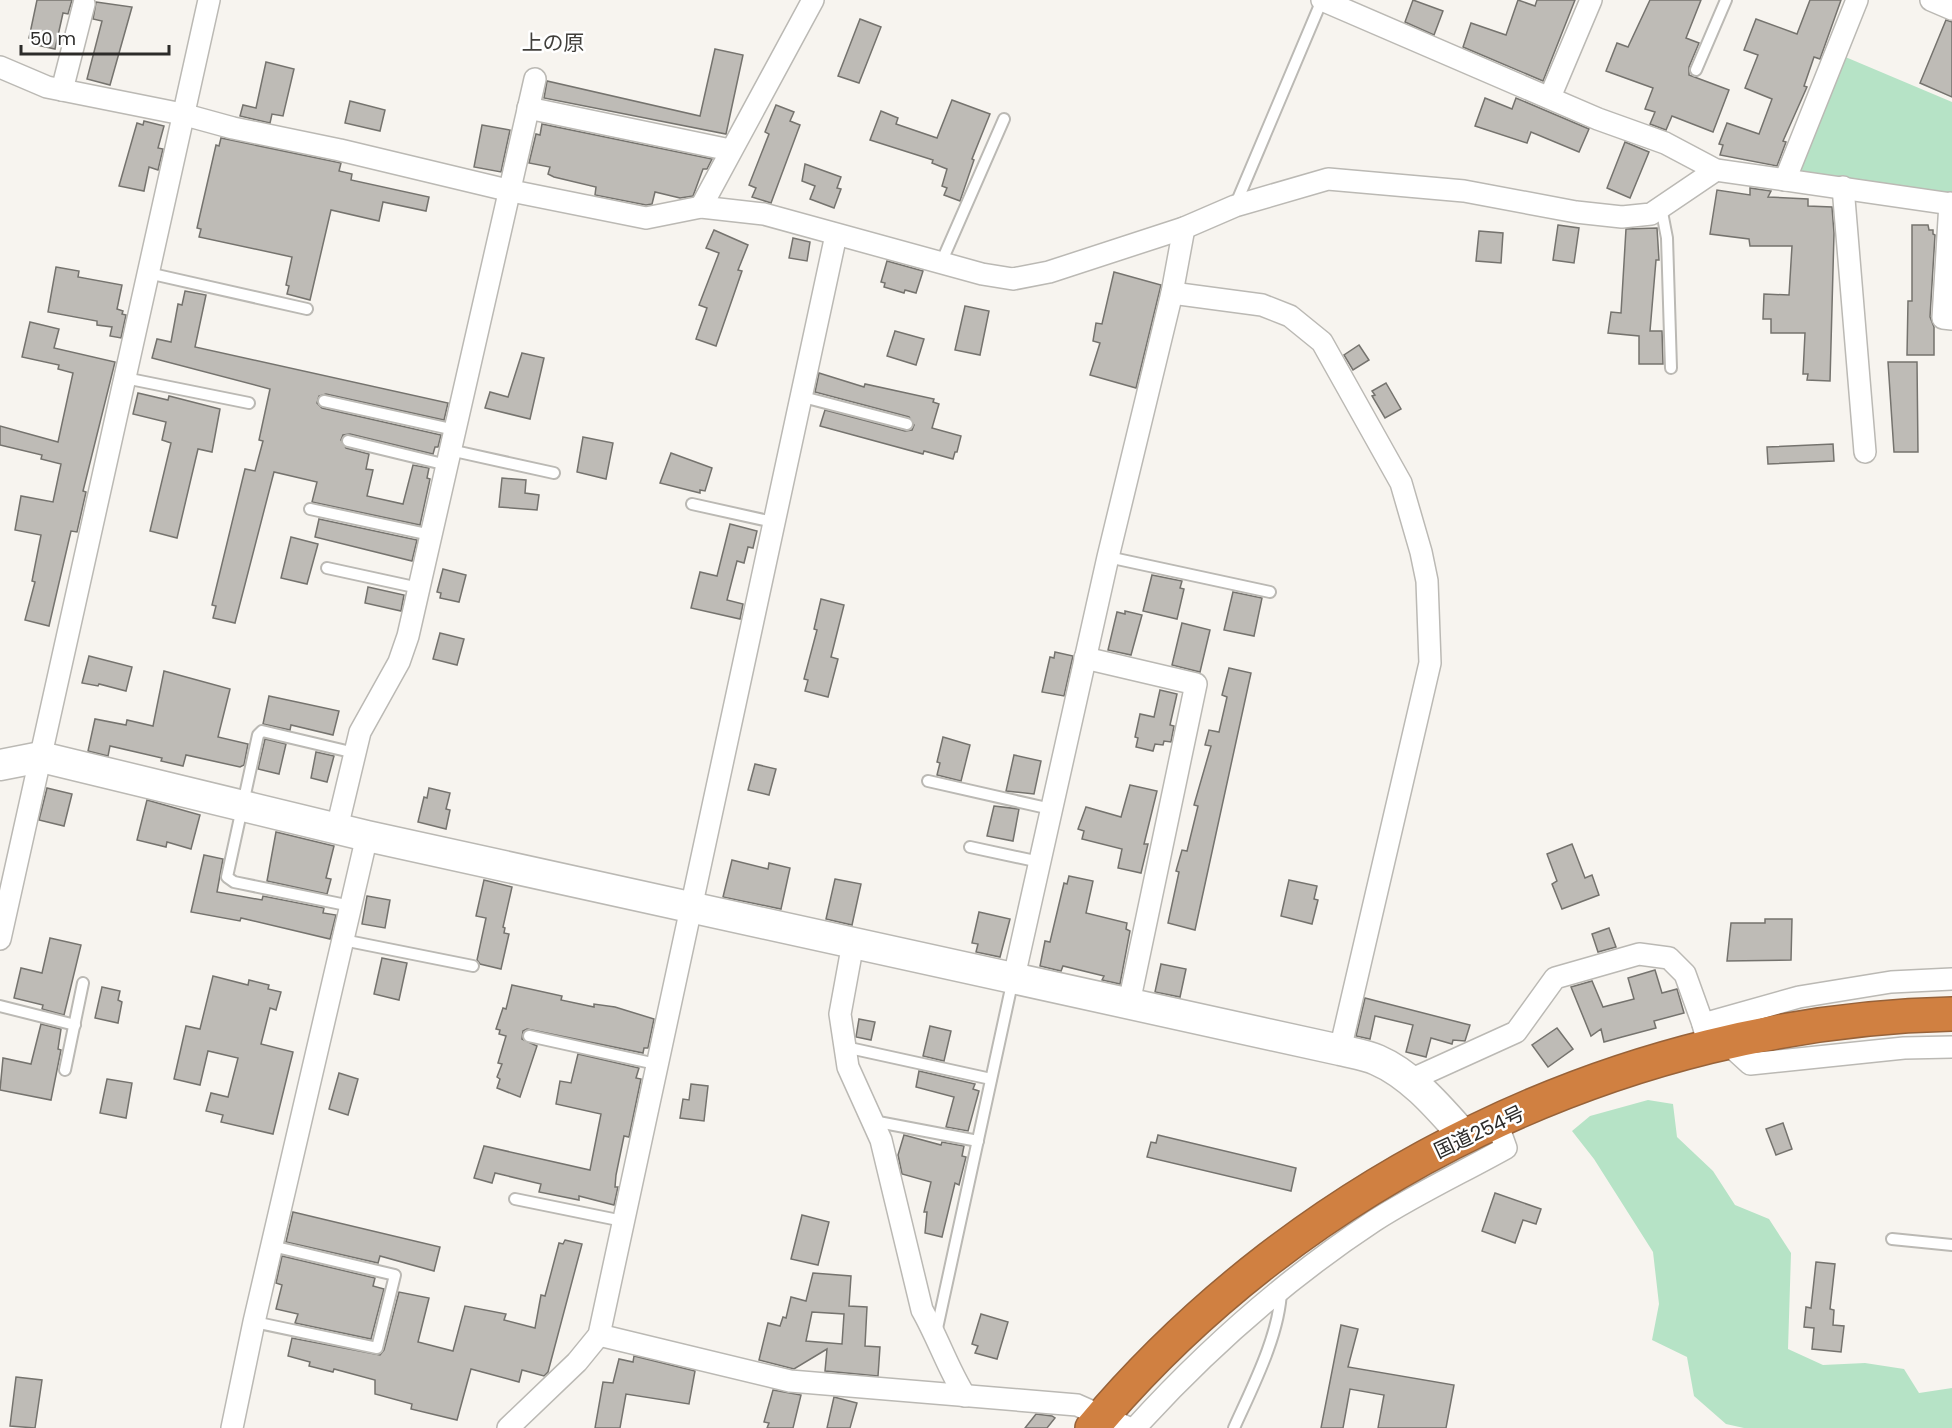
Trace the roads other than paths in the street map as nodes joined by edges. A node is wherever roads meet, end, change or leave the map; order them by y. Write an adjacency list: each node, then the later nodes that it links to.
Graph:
1 (209, 0): 16 (street)
2 (813, 0): 18 (street)
3 (1322, 0): 14 (street); 24 (lane)
4 (1591, 0): 14 (street)
5 (1726, 0): 11 (lane)
6 (1857, 0): 20 (street)
7 (1931, 0): 9 (street)
8 (84, 4): 13 (street)
9 (1952, 9)
10 (0, 67): 13 (street)
11 (1696, 70)
12 (535, 79): 15 (street)
13 (62, 90): 16 (street)
14 (1550, 97): 19 (street)
15 (528, 108): 18 (street); 22 (street)
16 (182, 114): 22 (street); 30 (street)
17 (1004, 119): 29 (lane)
18 (730, 150): 25 (street)
19 (1716, 170): 20 (street); 26 (street)
20 (1785, 180): 21 (street)
21 (1843, 187): 23 (street); 42 (street)
22 (507, 190): 25 (street); 41 (street)
23 (1951, 203): 33 (street)
24 (1235, 206): 26 (street); 27 (street)
25 (701, 207): 28 (street)
26 (1661, 207): 34 (lane)
27 (1184, 228): 29 (street); 31 (street)
28 (836, 235): 29 (street); 36 (street)
29 (941, 263)
30 (148, 273): 32 (lane); 35 (street)
31 (1172, 293): 48 (street); 80 (street)
32 (307, 309)
33 (1952, 319)
34 (1671, 368)
35 (125, 378): 38 (lane); 54 (street)
36 (803, 397): 39 (lane); 46 (street)
37 (324, 401): 41 (lane)
38 (249, 403)
39 (907, 424)
40 (348, 441): 41 (lane)
41 (451, 448): 43 (lane); 47 (street)
42 (1865, 452)
43 (554, 473)
44 (692, 504): 46 (lane)
45 (310, 509): 47 (lane)
46 (773, 522): 64 (street)
47 (431, 535): 50 (street)
48 (1107, 557): 51 (lane); 52 (street)
49 (327, 567): 50 (lane)
50 (419, 588): 53 (street)
51 (1270, 592)
52 (1085, 658): 58 (street); 72 (street)
53 (355, 753): 57 (lane); 59 (street)
54 (41, 758): 55 (street); 57 (street); 65 (street)
55 (0, 765)
56 (928, 782): 58 (lane)
57 (241, 805): 59 (street); 63 (lane)
58 (1051, 809): 62 (street)
59 (337, 828): 60 (street)
60 (367, 836): 63 (street); 64 (street)
61 (970, 847): 62 (lane)
62 (1040, 862): 69 (street)
63 (351, 906): 66 (street)
64 (689, 907): 67 (street); 81 (street)
65 (0, 939)
66 (343, 940): 68 (lane); 93 (street)
67 (853, 942): 69 (street); 78 (street)
68 (473, 966)
69 (1014, 977): 72 (street); 83 (lane)
70 (1952, 979): 77 (street)
71 (83, 983): 75 (lane)
72 (1129, 1003): 80 (street)
73 (0, 1006): 75 (lane)
74 (1952, 1014): 77 (highway, 国道254号)
75 (75, 1024): 82 (lane)
76 (529, 1036): 81 (lane)
77 (1713, 1038): 79 (street); 84 (street); 86 (highway, 国道254号)
78 (845, 1047): 83 (lane); 85 (street)
79 (1952, 1047)
80 (1341, 1050): 84 (street)
81 (656, 1064): 90 (street)
82 (65, 1070)
83 (992, 1079): 88 (lane)
84 (1408, 1080): 87 (street)
85 (873, 1121): 88 (lane); 96 (street)
86 (1497, 1122): 87 (highway, 国道254号); 94 (street)
87 (1465, 1137): 99 (highway, 国道254号)
88 (978, 1141): 96 (lane)
89 (515, 1199): 90 (lane)
90 (623, 1221): 97 (street)
91 (1892, 1239): 92 (lane)
92 (1952, 1245)
93 (272, 1246): 95 (street); 95 (lane)
94 (1281, 1290): 102 (street); 103 (lane)
95 (254, 1322): 100 (street)
96 (936, 1334): 98 (street)
97 (599, 1335): 98 (street); 101 (street)
98 (965, 1396): 99 (street)
99 (1108, 1424)
100 (232, 1428)
101 (508, 1428)
102 (1136, 1428)
103 (1234, 1428)

